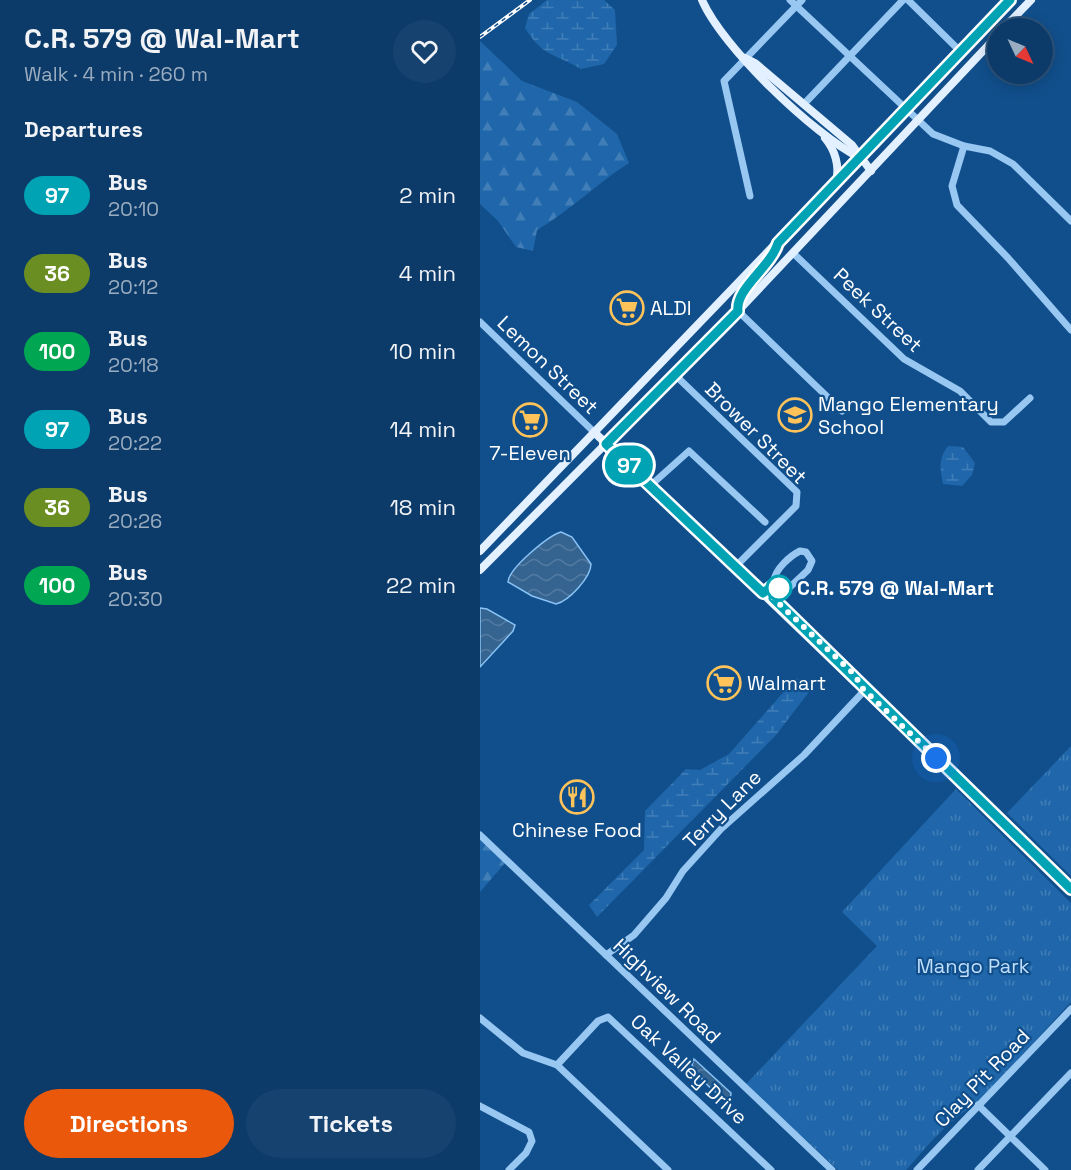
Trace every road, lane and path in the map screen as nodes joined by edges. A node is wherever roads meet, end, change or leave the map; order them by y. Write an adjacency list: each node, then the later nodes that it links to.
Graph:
1 (702, 0): 12 (main road)
2 (790, 0): 7 (street)
3 (903, 0): 11 (street)
4 (908, 0): 10 (street)
5 (1010, 0): 10 (main road)
6 (1031, 0): 8 (main road)
7 (799, 3): 11 (street); 12 (street)
8 (1014, 18)
9 (987, 47): 15 (main road)
10 (961, 52): 14 (main road)
11 (850, 57): 13 (street); 14 (street)
12 (745, 58): 13 (main road); 16 (main road); 21 (street)
13 (804, 104): 18 (main road)
14 (906, 109): 15 (street); 18 (main road)
15 (918, 121): 17 (street); 19 (main road)
16 (818, 128): 18 (main road); 20 (main road)
17 (964, 146): 22 (street); 27 (street)
18 (860, 158): 19 (main road); 20 (main road)
19 (872, 171): 24 (main road)
20 (836, 182): 23 (main road)
21 (750, 196)
22 (1071, 221)
23 (778, 243): 25 (main road); 31 (main road)
24 (793, 253): 25 (main road); 29 (street, Peek Street)
25 (738, 311): 28 (main road); 30 (street)
26 (480, 322): 31 (street, Lemon Street)
27 (1071, 330)
28 (675, 375): 32 (main road); 36 (street, Brower Street)
29 (1030, 398)
30 (842, 411)
31 (594, 432): 32 (main road); 35 (main road)
32 (606, 444): 33 (main road); 37 (main road)
33 (650, 486): 34 (street); 36 (main road)
34 (765, 522)
35 (480, 552)
36 (735, 567): 39 (main road)
37 (480, 570)
38 (777, 586): 38 (street); 39 (street); 40 (street)
39 (763, 593): 40 (main road)
40 (862, 688): 42 (main road); 43 (street, Terry Lane)
41 (480, 835): 43 (street, Highview Road)
42 (1071, 889)
43 (606, 955): 54 (street, Highview Road)
44 (1071, 1009): 48 (street, Clay Pit Road)
45 (480, 1018): 46 (street)
46 (557, 1065): 52 (street); 53 (street, Oak Valley Drive)
47 (1071, 1073): 50 (street)
48 (978, 1105): 50 (street); 55 (street, Clay Pit Road)
49 (480, 1106): 51 (street)
50 (1010, 1136): 56 (street); 57 (street)
51 (509, 1170)
52 (668, 1170)
53 (771, 1170)
54 (832, 1170)
55 (917, 1170)
56 (978, 1170)
57 (1045, 1170)

